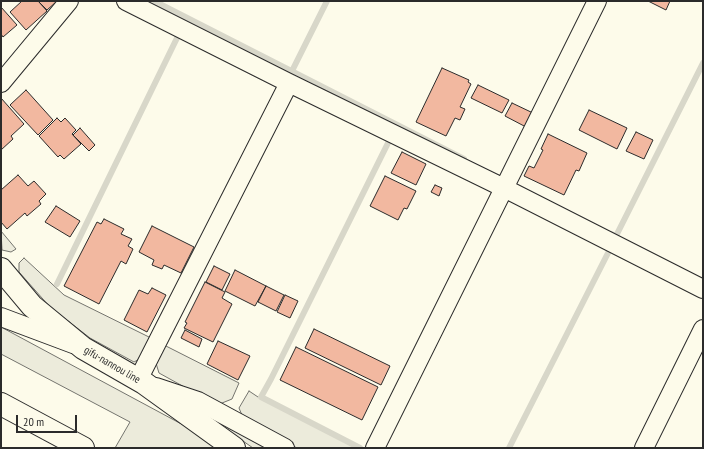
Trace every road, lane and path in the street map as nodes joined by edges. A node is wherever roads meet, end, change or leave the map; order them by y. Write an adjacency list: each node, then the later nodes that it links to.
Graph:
1 (69, 1): 4 (street)
2 (126, 1): 5 (street)
3 (597, 1): 6 (street)
4 (1, 83)
5 (289, 83): 6 (street); 12 (street)
6 (504, 188): 8 (street); 17 (street)
7 (1, 269): 11 (main road, gifu-nannou line)
8 (703, 289)
9 (1, 317): 11 (street)
10 (703, 328): 18 (street)
11 (83, 348): 12 (main road, gifu-nannou line)
12 (141, 382): 15 (main road, gifu-nannou line); 16 (street)
13 (1, 404): 14 (main road)
14 (83, 448)
15 (234, 448)
16 (285, 448)
17 (375, 448)
18 (644, 448)

